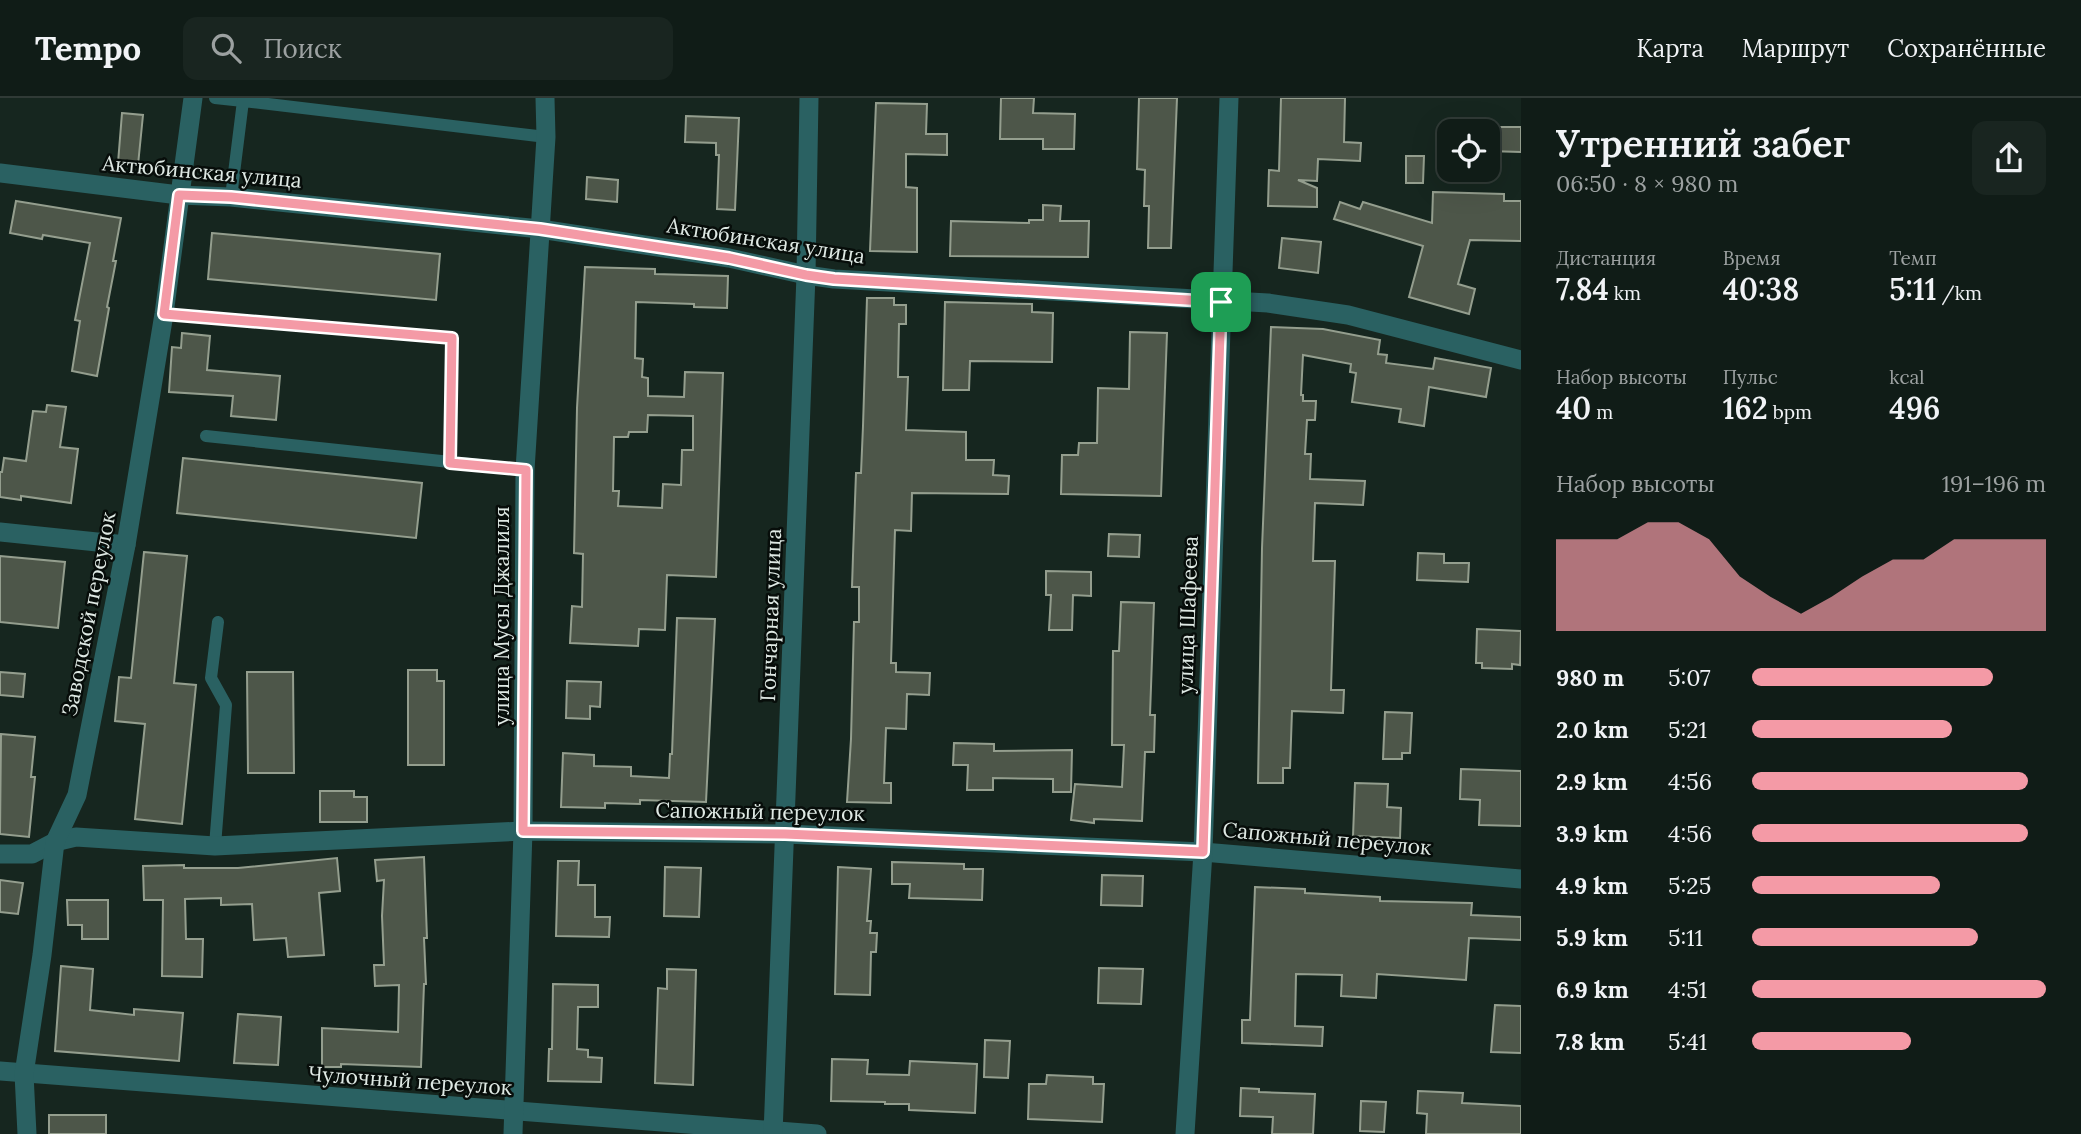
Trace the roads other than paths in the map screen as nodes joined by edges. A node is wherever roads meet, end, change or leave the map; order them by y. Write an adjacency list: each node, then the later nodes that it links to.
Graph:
1 (193, 98): 9 (street, Заводской переулок)
2 (215, 98): 6 (lane)
3 (545, 98): 7 (street, улица Мусы Джалиля)
4 (809, 98): 12 (street, Гончарная улица)
5 (1229, 98): 13 (street, улица Шафеева)
6 (243, 101): 7 (lane); 10 (lane)
7 (545, 138): 11 (street, улица Мусы Джалиля)
8 (0, 173): 9 (street, Актюбинская улица)
9 (179, 195): 10 (street, Актюбинская улица); 14 (street, Заводской переулок)
10 (231, 197): 11 (street, Актюбинская улица)
11 (540, 229): 12 (street, Актюбинская улица); 18 (street, улица Мусы Джалиля)
12 (806, 275): 13 (street, Актюбинская улица); 24 (street, Гончарная улица)
13 (1221, 302): 15 (street, Актюбинская улица); 28 (street, улица Шафеева)
14 (164, 314): 17 (lane); 20 (street, Заводской переулок)
15 (1521, 360)
16 (206, 436): 17 (lane)
17 (450, 463): 18 (lane)
18 (526, 470): 23 (street, улица Мусы Джалиля)
19 (0, 532): 20 (street)
20 (126, 545): 22 (street, Заводской переулок)
21 (218, 622): 27 (lane)
22 (77, 795): 25 (street); 26 (street, Заводской переулок)
23 (523, 831): 24 (street, Сапожный переулок); 27 (street, Сапожный переулок); 33 (street, улица Мусы Джалиля)
24 (785, 834): 28 (street, Сапожный переулок); 34 (street, Гончарная улица)
25 (76, 836): 26 (street, Сапожный переулок); 27 (street, Сапожный переулок)
26 (55, 842): 29 (street, Сапожный переулок); 32 (street, Заводской переулок)
27 (215, 846)
28 (1203, 852): 30 (street, Сапожный переулок); 38 (street, улица Шафеева)
29 (0, 854)
30 (1521, 878)
31 (0, 1071): 32 (street, Чулочный переулок)
32 (24, 1074): 33 (street, Чулочный переулок); 35 (street, Заводской переулок)
33 (516, 1112): 34 (street, Чулочный переулок); 36 (street, улица Мусы Джалиля)
34 (773, 1133): 37 (street, Чулочный переулок)
35 (27, 1134)
36 (513, 1134)
37 (817, 1134)
38 (1185, 1134)

